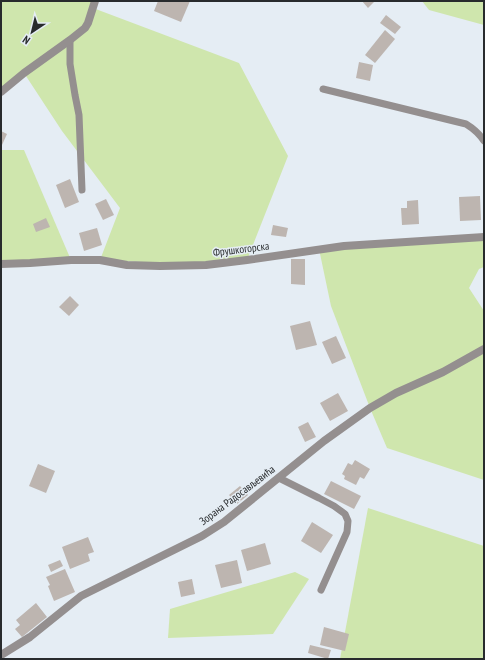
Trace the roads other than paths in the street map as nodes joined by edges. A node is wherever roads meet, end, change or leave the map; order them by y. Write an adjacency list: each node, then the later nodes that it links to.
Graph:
1 (95, 1): 2 (street)
2 (70, 40): 4 (street); 6 (lane)
3 (323, 89): 5 (lane)
4 (1, 92)
5 (484, 141)
6 (82, 190)
7 (484, 237): 8 (street, Фрушкогорска)
8 (1, 264)
9 (484, 349): 10 (street, Зорана Радосављевића)
10 (279, 478): 11 (lane); 12 (street, Зорана Радосављевића)
11 (321, 590)
12 (1, 655)

